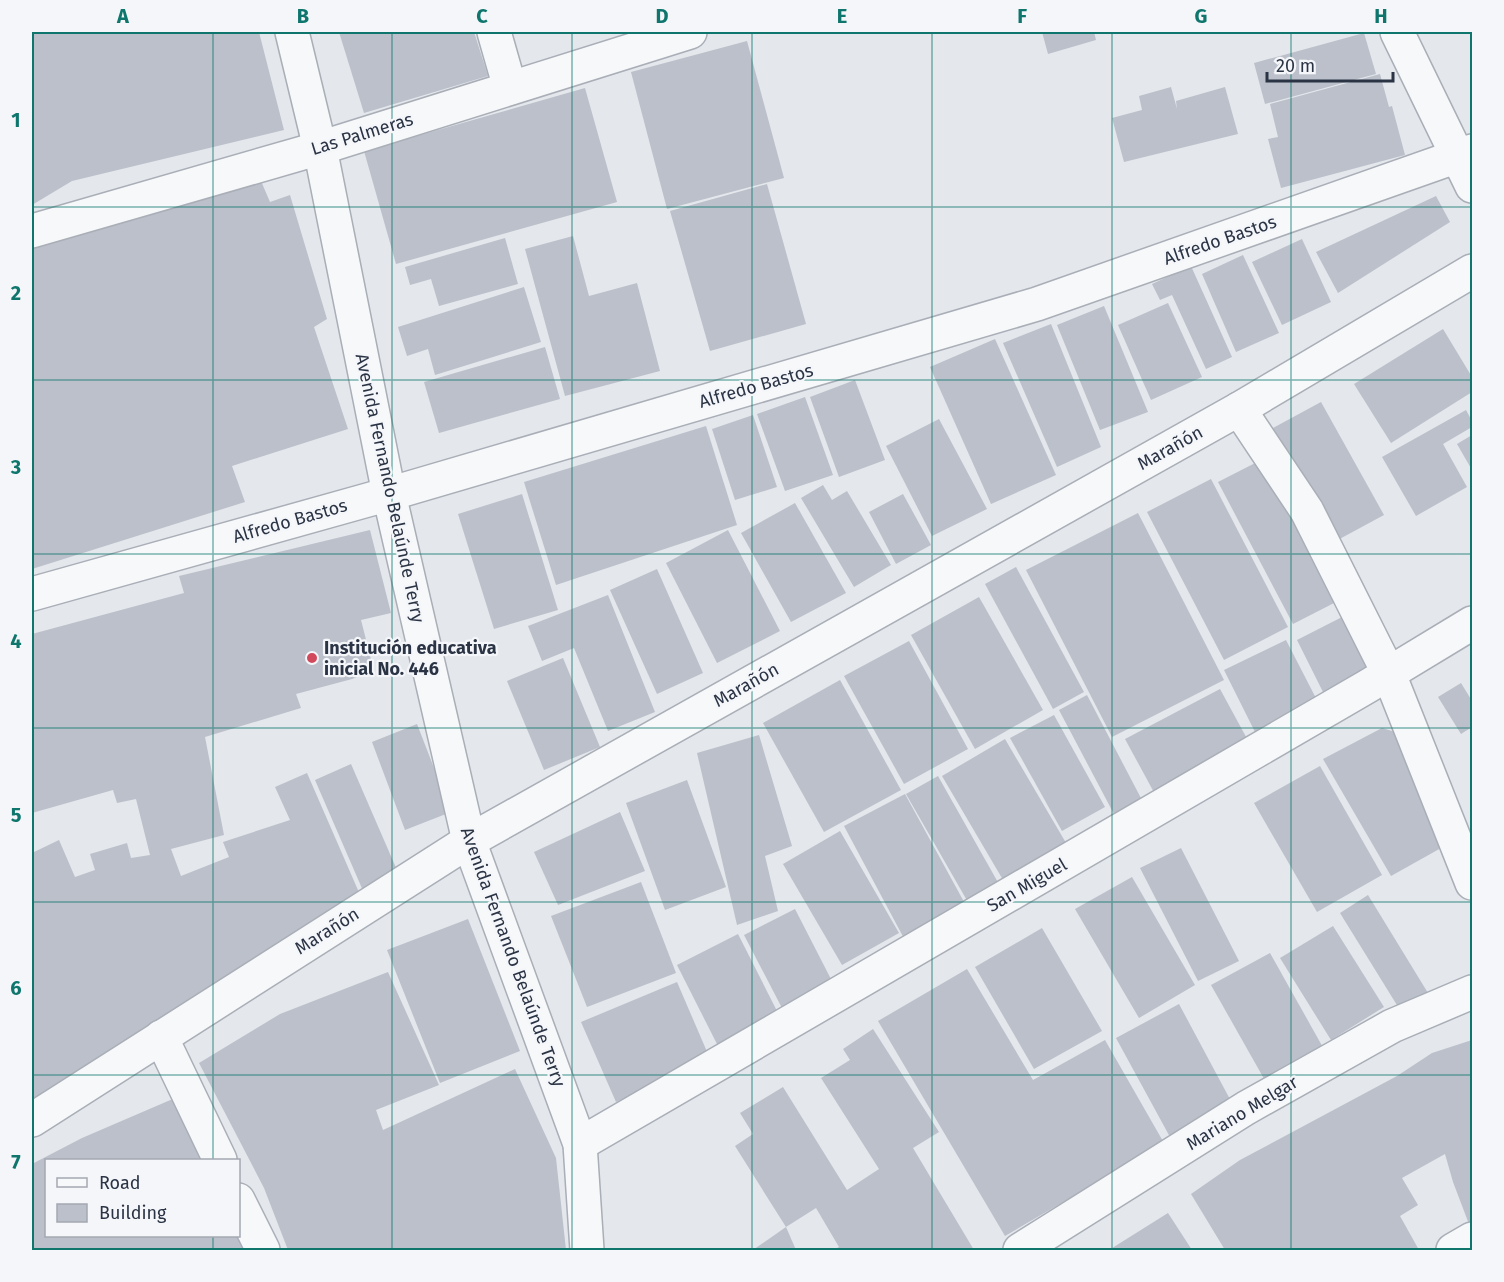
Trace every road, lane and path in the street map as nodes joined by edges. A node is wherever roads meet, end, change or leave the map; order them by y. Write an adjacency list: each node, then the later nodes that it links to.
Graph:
1 (292, 32): 6 (street, Avenida Fernando Belaúnde Terry)
2 (494, 32): 5 (street)
3 (690, 32): 5 (street, Las Palmeras)
4 (1397, 32): 7 (street)
5 (510, 88): 6 (street, Las Palmeras)
6 (320, 148): 9 (street, Las Palmeras); 12 (street, Avenida Fernando Belaúnde Terry)
7 (1466, 153): 8 (street); 12 (street, Alfredo Bastos)
8 (1473, 186)
9 (32, 231)
10 (1473, 272): 11 (street, Marañón)
11 (1239, 409): 15 (street); 16 (street, Marañón)
12 (389, 494): 13 (street, Alfredo Bastos); 16 (street, Avenida Fernando Belaúnde Terry)
13 (32, 594)
14 (1473, 623): 15 (street, San Miguel)
15 (1389, 674): 17 (street); 21 (street, San Miguel)
16 (469, 841): 19 (street, Marañón); 21 (street, Avenida Fernando Belaúnde Terry)
17 (1473, 883)
18 (1473, 992): 27 (street, Mariano Melgar)
19 (161, 1037): 20 (street, Marañón); 22 (street)
20 (32, 1120)
21 (580, 1144): 26 (street, Avenida Fernando Belaúnde Terry)
22 (219, 1159)
23 (240, 1204): 25 (street)
24 (1473, 1239): 28 (street)
25 (263, 1251)
26 (587, 1251)
27 (1020, 1251)
28 (1454, 1251)

